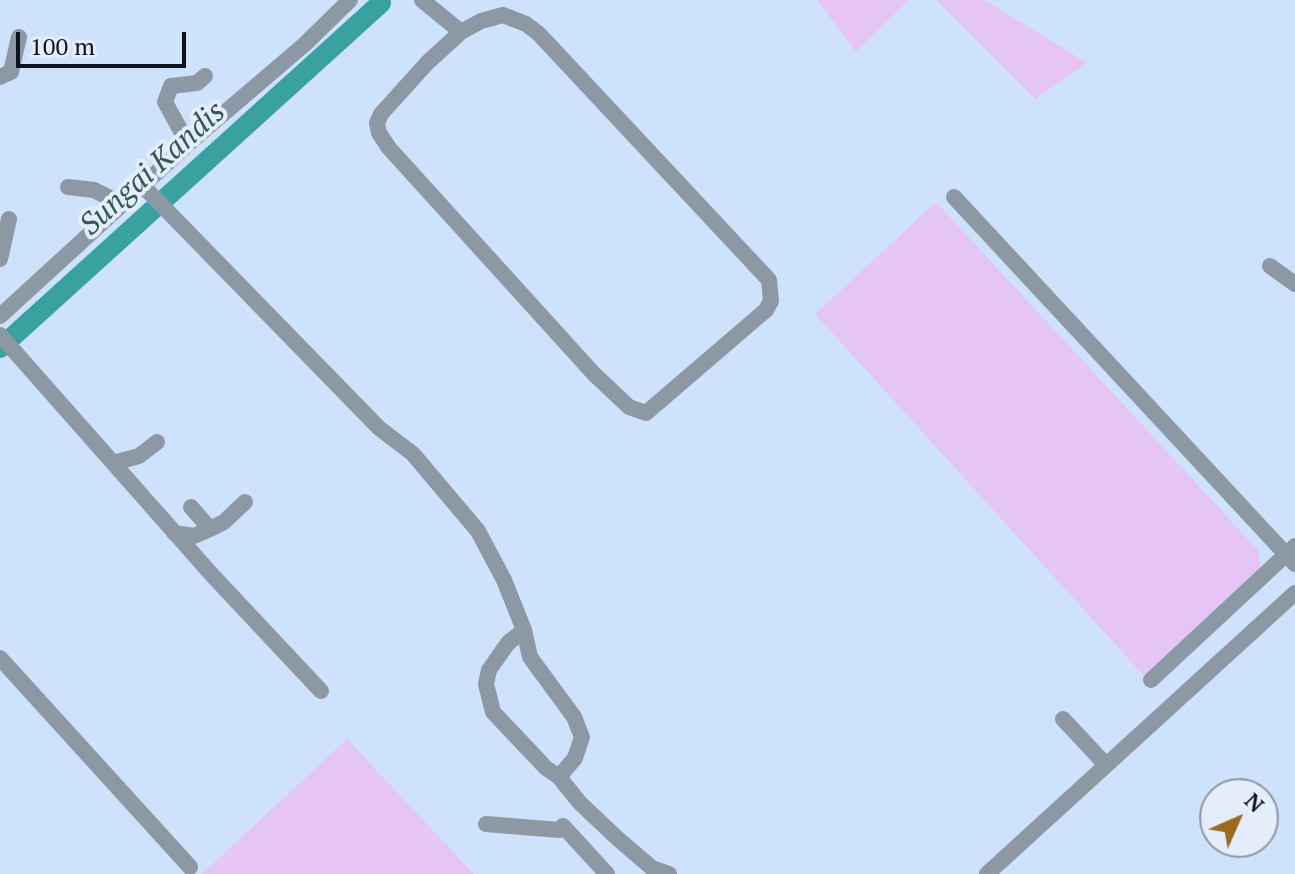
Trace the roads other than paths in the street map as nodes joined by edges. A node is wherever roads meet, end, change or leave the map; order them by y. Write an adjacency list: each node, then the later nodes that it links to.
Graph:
1 (350, 0): 7 (street)
2 (422, 0): 3 (street)
3 (461, 32): 3 (street)
4 (19, 37): 6 (street)
5 (205, 76): 7 (street)
6 (0, 77)
7 (188, 144): 9 (street)
8 (68, 187): 11 (street)
9 (151, 195): 11 (street); 26 (street)
10 (954, 197): 24 (street)
11 (122, 204): 16 (street)
12 (9, 219): 13 (street)
13 (0, 259)
14 (1270, 266): 15 (street)
15 (1295, 284)
16 (1, 313)
17 (0, 335): 19 (street)
18 (157, 442): 19 (street)
19 (113, 463): 23 (street)
20 (245, 502): 22 (street)
21 (191, 507): 22 (street)
22 (210, 529): 23 (street)
23 (174, 533): 29 (street)
24 (1292, 555): 28 (street)
25 (1295, 593): 31 (street)
26 (524, 630): 32 (street); 32 (street)
27 (0, 658): 34 (street)
28 (1151, 680)
29 (321, 691)
30 (1063, 719): 31 (street)
31 (1106, 765): 37 (street)
32 (559, 777): 36 (street)
33 (486, 824): 35 (street)
34 (190, 867)
35 (607, 874)
36 (669, 874)
37 (987, 874)

